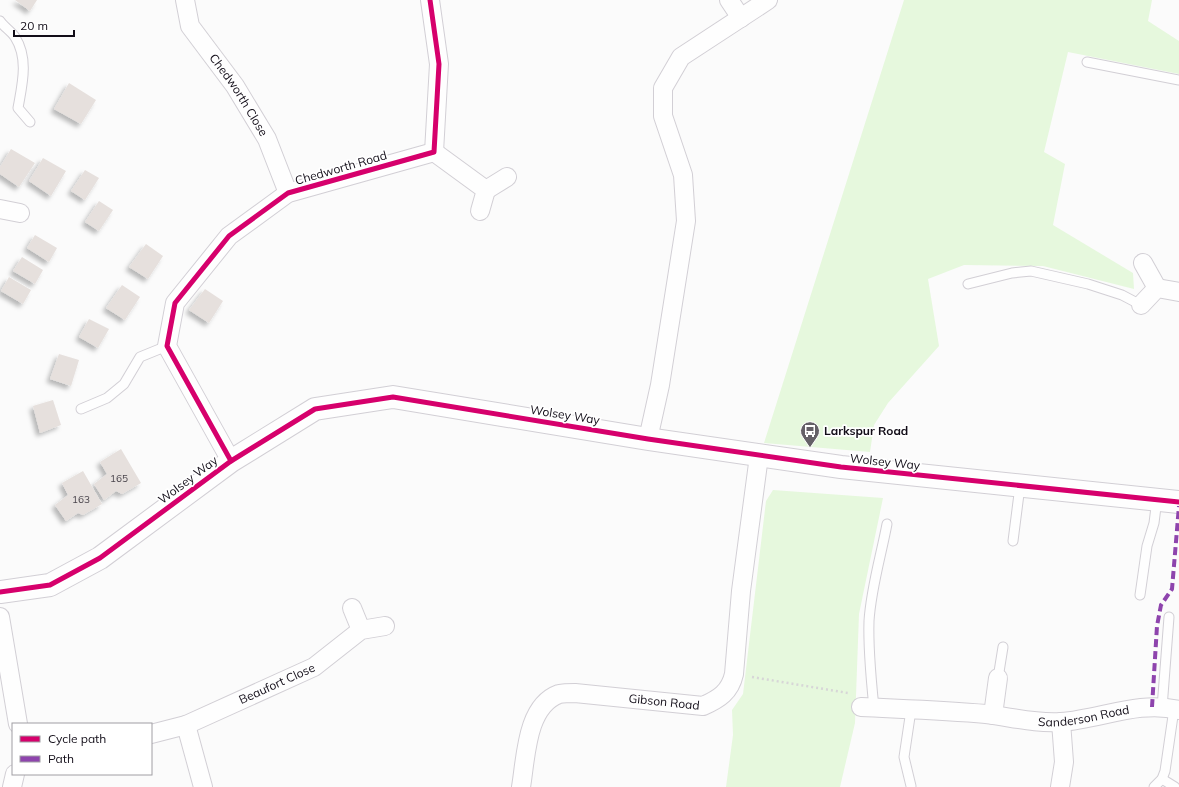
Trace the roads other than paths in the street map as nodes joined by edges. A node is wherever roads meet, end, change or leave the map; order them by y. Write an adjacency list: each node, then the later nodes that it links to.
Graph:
1 (185, 0): 13 (street, Chedworth Close)
2 (430, 0): 10 (street)
3 (729, 0): 5 (street)
4 (768, 0): 5 (street)
5 (741, 18): 24 (street)
6 (0, 21): 9 (lane)
7 (1086, 62): 8 (lane)
8 (1179, 80)
9 (30, 122)
10 (434, 152): 12 (street); 13 (street, Chedworth Road)
11 (507, 177): 12 (street)
12 (486, 190): 15 (street)
13 (288, 193): 22 (street, Chedworth Road)
14 (0, 209): 16 (street)
15 (480, 211)
16 (20, 213)
17 (1143, 263): 19 (street)
18 (968, 284): 21 (lane)
19 (1157, 288): 20 (street); 21 (street)
20 (1179, 292)
21 (1141, 305)
22 (167, 346): 23 (lane); 26 (street)
23 (81, 409)
24 (648, 439): 25 (street, Wolsey Way); 26 (street, Wolsey Way)
25 (759, 456): 27 (street, Wolsey Way); 54 (street, Gibson Road)
26 (231, 460): 32 (street, Wolsey Way)
27 (1020, 486): 28 (street, Wolsey Way); 31 (lane)
28 (1157, 499): 29 (street, Wolsey Way); 33 (lane)
29 (1179, 502)
30 (887, 524): 41 (lane)
31 (1013, 541)
32 (0, 592)
33 (1140, 595)
34 (352, 608): 38 (street)
35 (0, 617): 46 (street)
36 (1169, 617): 42 (lane)
37 (385, 626): 38 (street, Beaufort Close)
38 (361, 630): 47 (street, Beaufort Close)
39 (1003, 647): 40 (lane)
40 (998, 678): 44 (street)
41 (867, 707): 43 (street, Sanderson Road)
42 (1172, 709): 45 (street, Sanderson Road); 50 (lane)
43 (912, 710): 44 (street, Sanderson Road); 51 (lane)
44 (993, 715): 45 (street, Sanderson Road)
45 (1061, 722): 55 (street)
46 (18, 723)
47 (186, 725): 48 (street, Beaufort Close); 53 (street)
48 (152, 734)
49 (15, 775): 52 (street)
50 (1162, 779): 56 (lane); 57 (lane)
51 (910, 786)
52 (12, 787)
53 (203, 787)
54 (521, 787)
55 (1061, 787)
56 (1154, 787)
57 (1175, 787)

